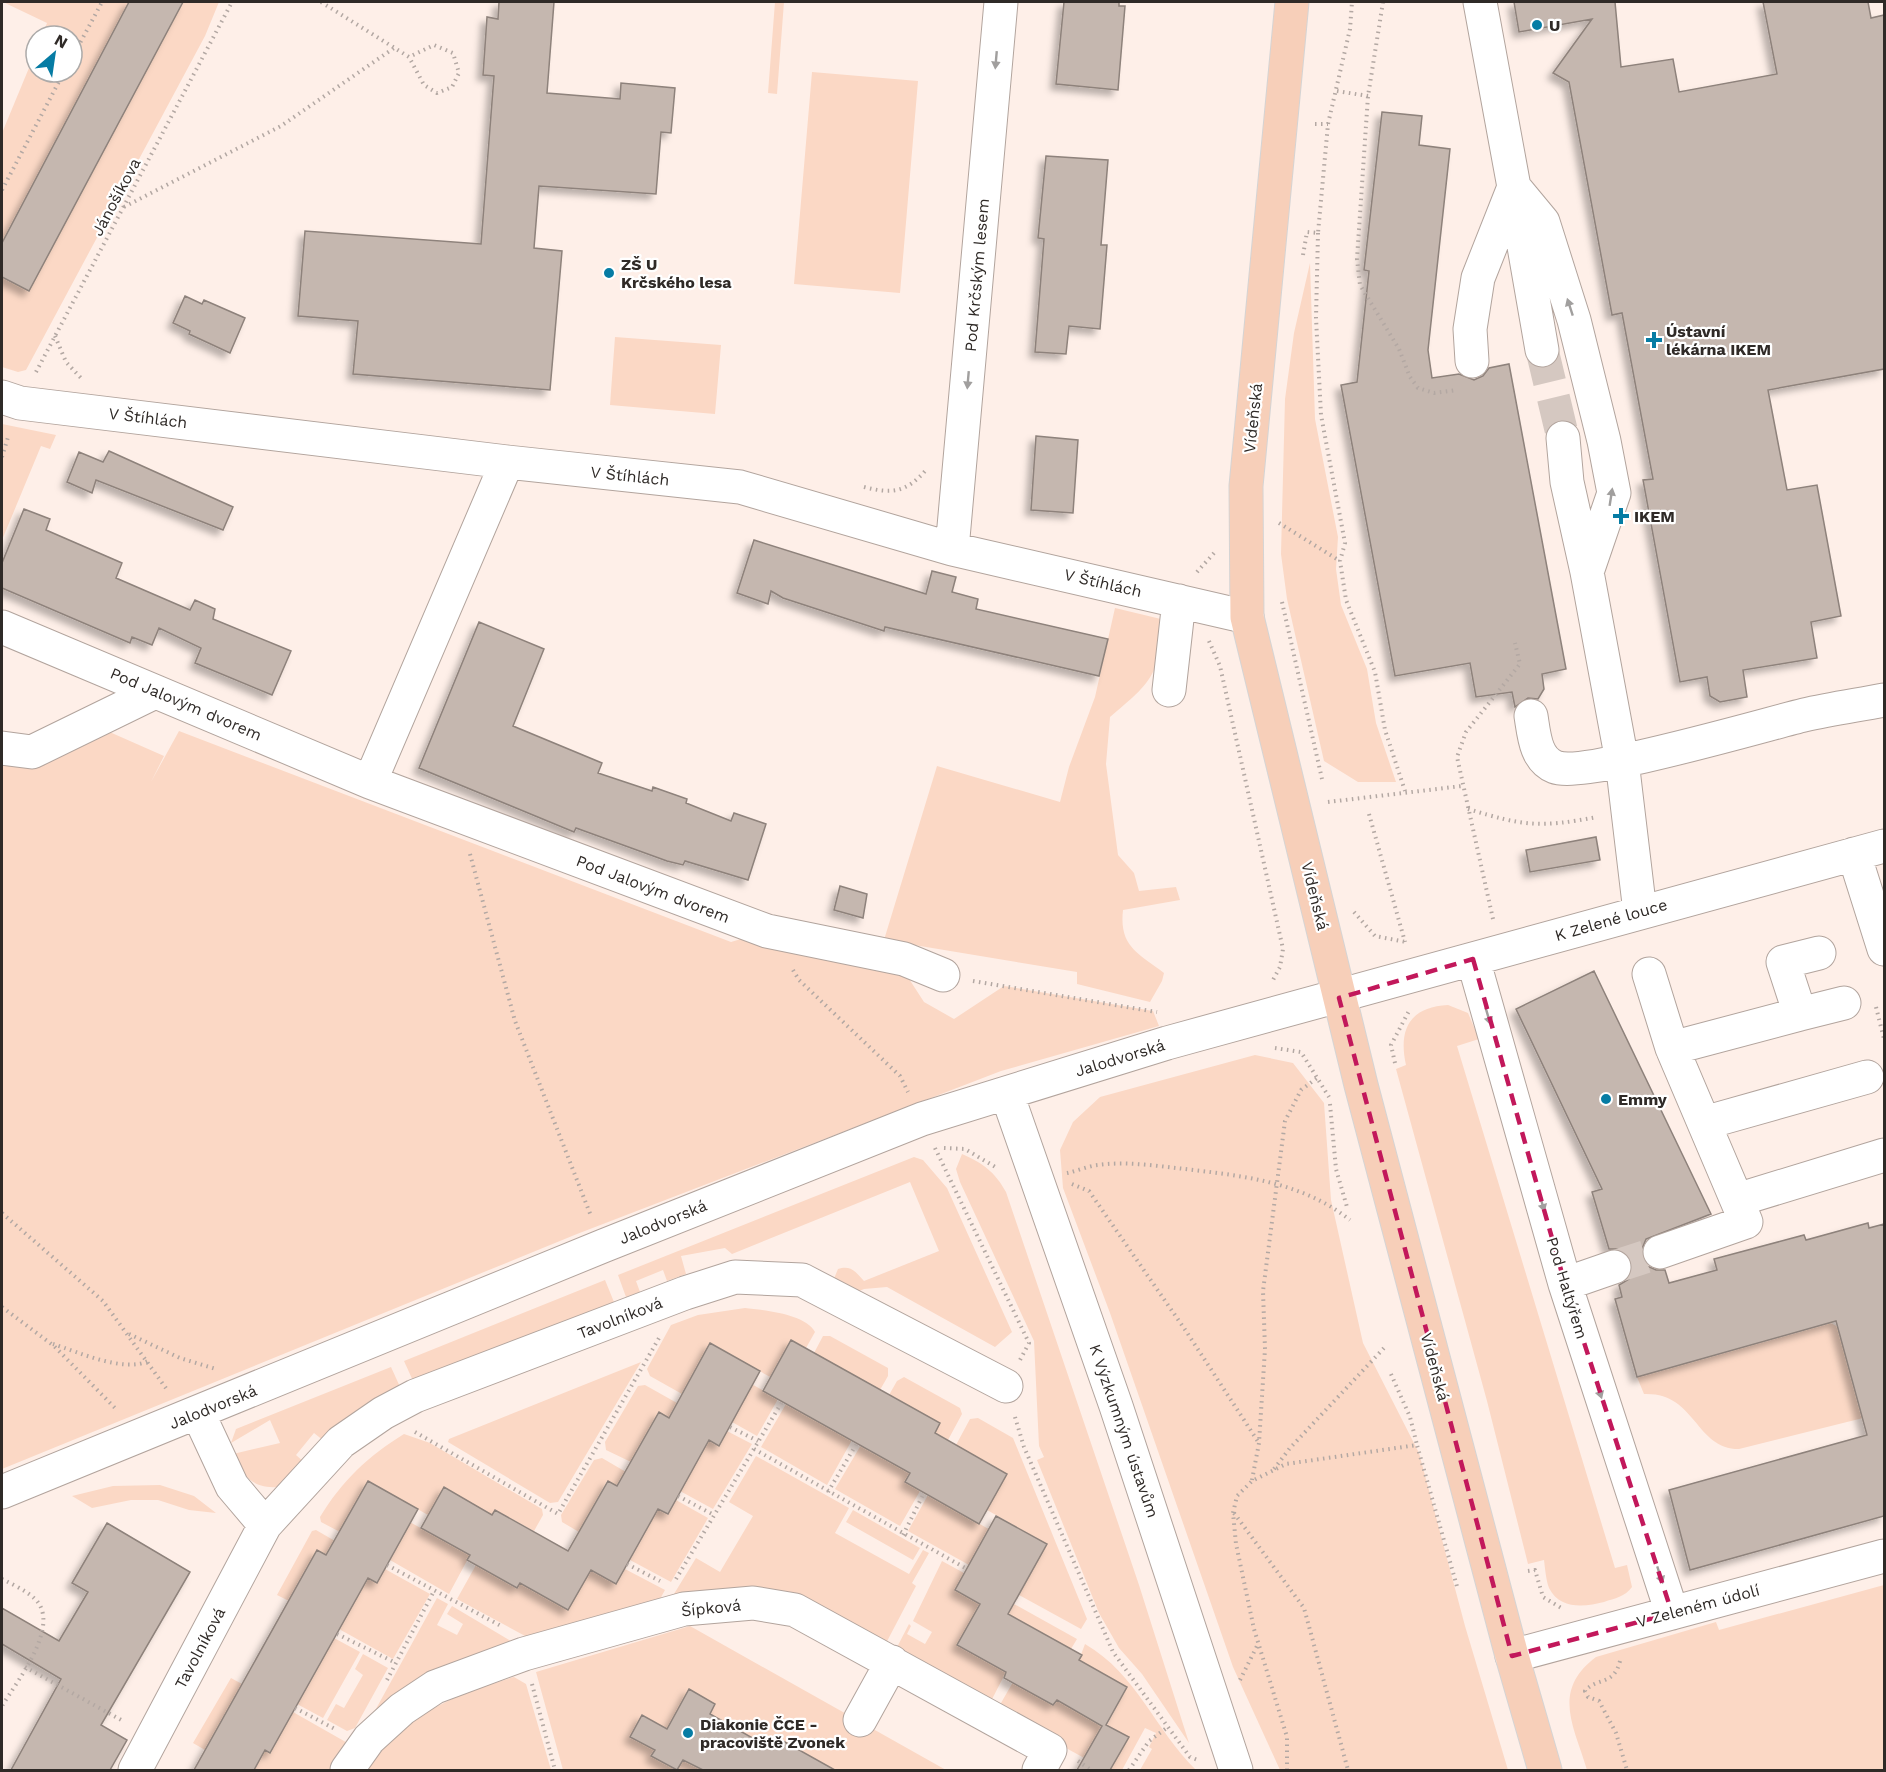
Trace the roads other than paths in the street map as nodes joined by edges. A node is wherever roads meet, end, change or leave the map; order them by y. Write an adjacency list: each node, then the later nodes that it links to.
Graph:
1 (1001, 2): 10 (street, Pod Krčským lesem, one-way to 10)
2 (1292, 2): 13 (main road, Vídeňská)
3 (1480, 2): 4 (street)
4 (1514, 187): 5 (street); 6 (street); 11 (street, one-way to 4)
5 (1542, 350)
6 (1467, 375)
7 (11, 409): 9 (street, V Štíhlách)
8 (1563, 438): 11 (street)
9 (507, 462): 10 (street, V Štíhlách); 21 (street)
10 (952, 549): 12 (street, V Štíhlách)
11 (1587, 572): 20 (street)
12 (1189, 593): 13 (street, V Štíhlách); 15 (street)
13 (1247, 617): 29 (main road, Vídeňská)
14 (2, 627): 16 (street, Pod Jalovým dvorem)
15 (1169, 690)
16 (155, 692): 19 (street); 21 (street, Pod Jalovým dvorem)
17 (1884, 699): 20 (street)
18 (1531, 716): 20 (street)
19 (2, 748)
20 (1622, 760): 23 (street)
21 (370, 782): 28 (street, Pod Jalovým dvorem)
22 (1869, 850): 23 (street, K Zelené louce); 24 (street)
23 (1640, 912): 26 (street, K Zelené louce)
24 (1884, 949)
25 (1819, 953): 31 (street)
26 (1473, 959): 29 (street, K Zelené louce); 40 (street, Pod Haltýřem, one-way to 40)
27 (1649, 974): 32 (street)
28 (943, 975)
29 (1340, 998): 34 (street, Jalodvorská); 47 (main road, Vídeňská)
30 (1860, 1004): 31 (street)
31 (1800, 1014): 32 (street)
32 (1672, 1048): 35 (street)
33 (1867, 1077): 35 (street)
34 (1007, 1094): 42 (street, Jalodvorská); 53 (street, K Výzkumným ústavům)
35 (1704, 1123): 37 (street)
36 (1884, 1155): 37 (street)
37 (1737, 1200): 38 (street)
38 (1660, 1252)
39 (1614, 1268): 40 (street)
40 (1565, 1284): 46 (street, Pod Haltýřem, one-way to 46)
41 (1006, 1386): 44 (street, Tavolníková)
42 (192, 1416): 43 (street, Jalodvorská); 44 (street)
43 (2, 1492)
44 (265, 1525): 52 (street, Tavolníková)
45 (1884, 1556): 46 (street, V Zeleném údolí)
46 (1672, 1613): 47 (street, V Zeleném údolí)
47 (1512, 1656): 54 (main road, Vídeňská)
48 (892, 1662): 49 (street); 50 (street, Šípková); 51 (street, Šípková)
49 (860, 1720)
50 (356, 1758)
51 (1044, 1760)
52 (135, 1770)
53 (1236, 1770)
54 (1545, 1770)

